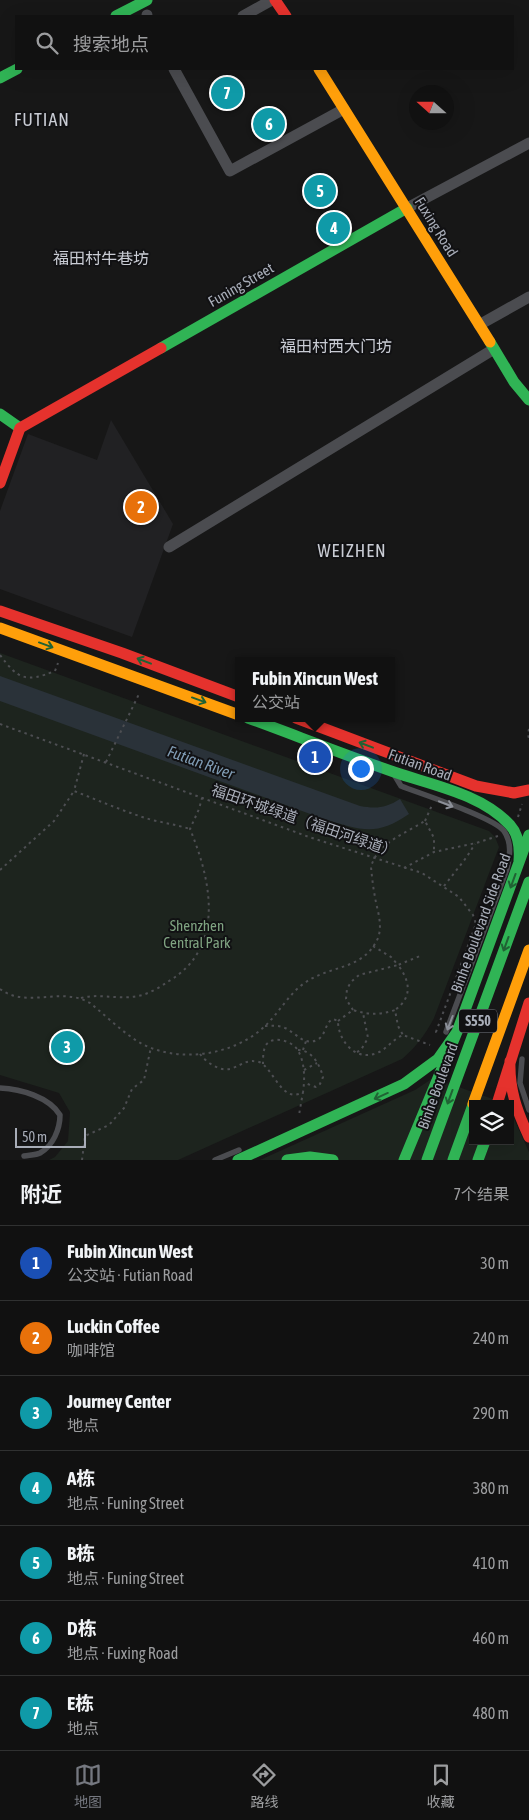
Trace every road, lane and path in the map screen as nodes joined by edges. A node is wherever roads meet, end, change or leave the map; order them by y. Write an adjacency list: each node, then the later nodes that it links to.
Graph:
1 (147, 0): 3 (main road)
2 (274, 0): 4 (street); 5 (main road)
3 (118, 15)
4 (245, 15)
5 (285, 15)
6 (15, 70): 9 (main road)
7 (175, 70): 10 (street)
8 (320, 70): 10 (main road, Fuxing Road)
9 (0, 78)
10 (344, 109): 12 (main road, Fuxing Road)
11 (529, 143): 12 (street, Funing Street)
12 (407, 208): 14 (main road, Fuxing Road); 18 (main road, Funing Street)
13 (529, 297): 14 (street)
14 (479, 325): 15 (main road, Fuxing Road)
15 (494, 349): 16 (main road, Fuxing Road); 20 (street)
16 (529, 400)
17 (0, 414): 18 (main road)
18 (20, 428): 19 (main road)
19 (0, 483)
20 (169, 547)
21 (0, 611): 26 (main road, one-way to 21)
22 (0, 628): 27 (main road, one-way to 27)
23 (0, 655): 24 (path)
24 (58, 662)
25 (140, 692): 34 (path)
26 (235, 695)
27 (235, 714)
28 (259, 722): 35 (main road, Futian Road)
29 (307, 722): 37 (main road, Futian Road, one-way to 29)
30 (0, 724): 33 (path, 福田环城绿道（福田河绿道）)
31 (529, 729): 32 (path)
32 (529, 739)
33 (84, 754): 34 (path, 福田环城绿道（福田河绿道）); 36 (path)
34 (106, 762): 38 (path, 福田环城绿道（福田河绿道）)
35 (393, 771): 39 (lane); 48 (main road, Futian Road)
36 (74, 791): 42 (path); 50 (path)
37 (526, 793): 41 (path)
38 (202, 798): 42 (path); 47 (path, 福田环城绿道（福田河绿道）)
39 (434, 799): 40 (path); 69 (lane, one-way to 69)
40 (425, 821): 46 (path); 47 (path)
41 (517, 821)
42 (190, 829): 59 (path)
43 (500, 836): 45 (path)
44 (529, 836): 48 (main road, Binhe Boulevard Side Road)
45 (476, 844): 46 (path); 52 (path)
46 (434, 852): 49 (path)
47 (374, 858): 49 (path, 福田环城绿道（福田河绿道）); 53 (path)
48 (519, 864): 67 (main road, Binhe Boulevard Side Road, one-way to 67)
49 (404, 868): 52 (path, 福田环城绿道（福田河绿道）)
50 (0, 870)
51 (529, 882): 100 (main road, Binhe Boulevard / S550, one-way to 100)
52 (444, 886): 66 (path, 福田环城绿道（福田河绿道）)
53 (374, 946): 56 (path); 65 (path)
54 (529, 950): 81 (main road, S550)
55 (420, 956): 56 (path)
56 (398, 965): 61 (path); 62 (path)
57 (529, 988): 81 (main road)
58 (0, 989): 59 (path)
59 (81, 998): 72 (path)
60 (529, 1003): 77 (main road)
61 (353, 1010): 63 (path); 64 (path)
62 (395, 1010): 63 (path); 68 (path)
63 (363, 1013): 75 (path)
64 (338, 1021): 70 (path); 75 (path)
65 (266, 1026): 70 (path); 76 (path)
66 (436, 1032)
67 (457, 1032): 96 (main road, one-way to 96); 99 (main road, Binhe Boulevard Side Road)
68 (403, 1035): 71 (path); 75 (path)
69 (443, 1039)
70 (306, 1041): 74 (path)
71 (430, 1045)
72 (151, 1047): 76 (path); 94 (path)
73 (298, 1050): 74 (path); 79 (path); 80 (path)
74 (303, 1050): 78 (path)
75 (357, 1052)
76 (200, 1054): 79 (path)
77 (516, 1060): 86 (main road); 87 (lane); 90 (main road)
78 (318, 1063): 80 (path); 82 (path)
79 (263, 1064): 84 (path)
80 (304, 1070): 82 (path)
81 (485, 1071): 85 (main road, S550)
82 (304, 1083): 84 (path)
83 (0, 1088): 93 (lane)
84 (303, 1092): 88 (path)
85 (474, 1100)
86 (499, 1100)
87 (529, 1110)
88 (299, 1115)
89 (469, 1115): 101 (main road, S550)
90 (529, 1137)
91 (484, 1145): 102 (main road)
92 (242, 1148): 95 (lane)
93 (24, 1156)
94 (82, 1160)
95 (216, 1160)
96 (238, 1160)
97 (287, 1160): 98 (main road)
98 (333, 1160)
99 (404, 1160)
100 (427, 1160)
101 (453, 1160)
102 (478, 1160)

